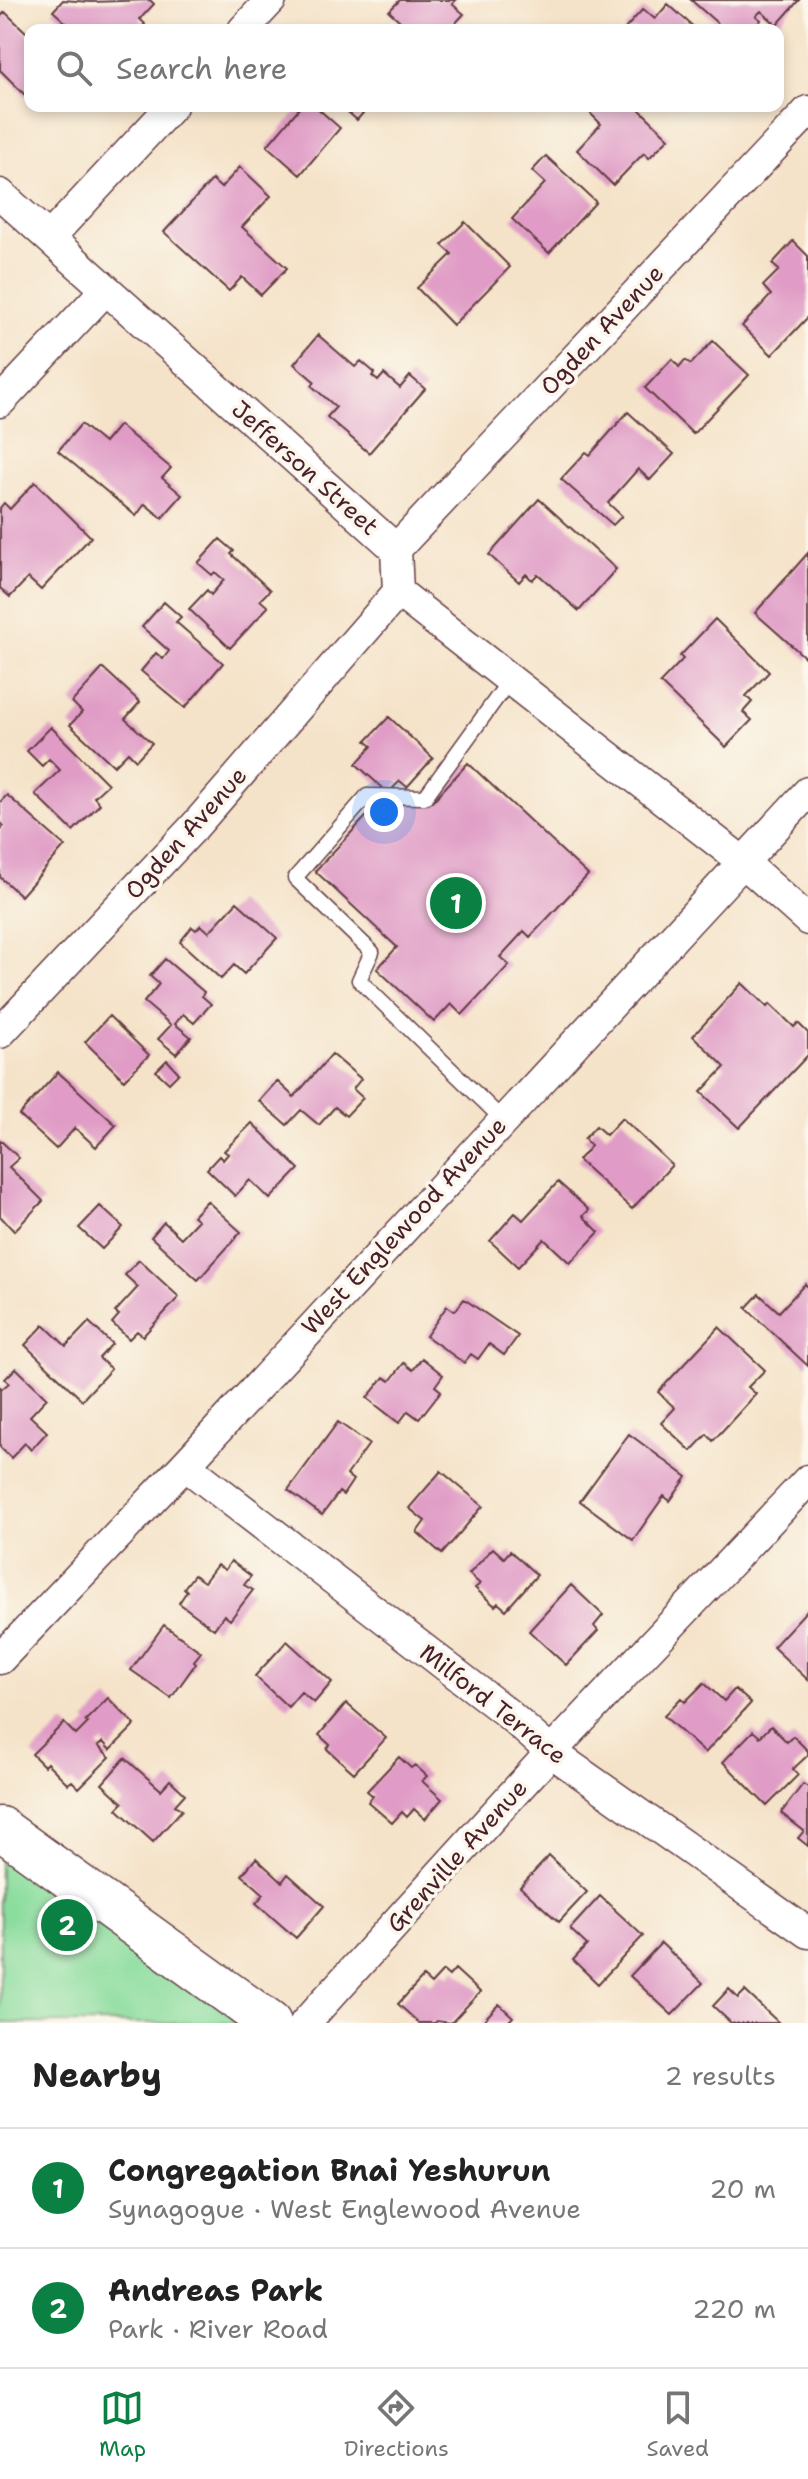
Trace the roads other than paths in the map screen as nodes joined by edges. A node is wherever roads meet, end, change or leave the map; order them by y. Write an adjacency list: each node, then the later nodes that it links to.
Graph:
1 (271, 0): 2 (street)
2 (249, 24)
3 (808, 111): 9 (street, Ogden Avenue)
4 (166, 112): 6 (street)
5 (0, 194): 6 (street, Jefferson Street)
6 (49, 238): 7 (street, Jefferson Street)
7 (106, 289): 8 (street); 9 (street, Jefferson Street)
8 (0, 402)
9 (396, 549): 10 (street, Jefferson Street)
10 (398, 592): 11 (street); 15 (street, Ogden Avenue)
11 (509, 681): 13 (street); 16 (lane)
12 (808, 792): 13 (street, West Englewood Avenue)
13 (743, 862): 14 (street); 16 (street, West Englewood Avenue)
14 (808, 920)
15 (0, 1033)
16 (503, 1120): 17 (street, West Englewood Avenue)
17 (185, 1465): 19 (street, West Englewood Avenue); 20 (street, Milford Terrace)
18 (808, 1480): 20 (street, Grenville Avenue)
19 (0, 1659)
20 (551, 1752): 22 (street, Milford Terrace); 24 (street, Grenville Avenue)
21 (0, 1828): 23 (main road)
22 (808, 1933)
23 (270, 2023)
24 (305, 2023)

